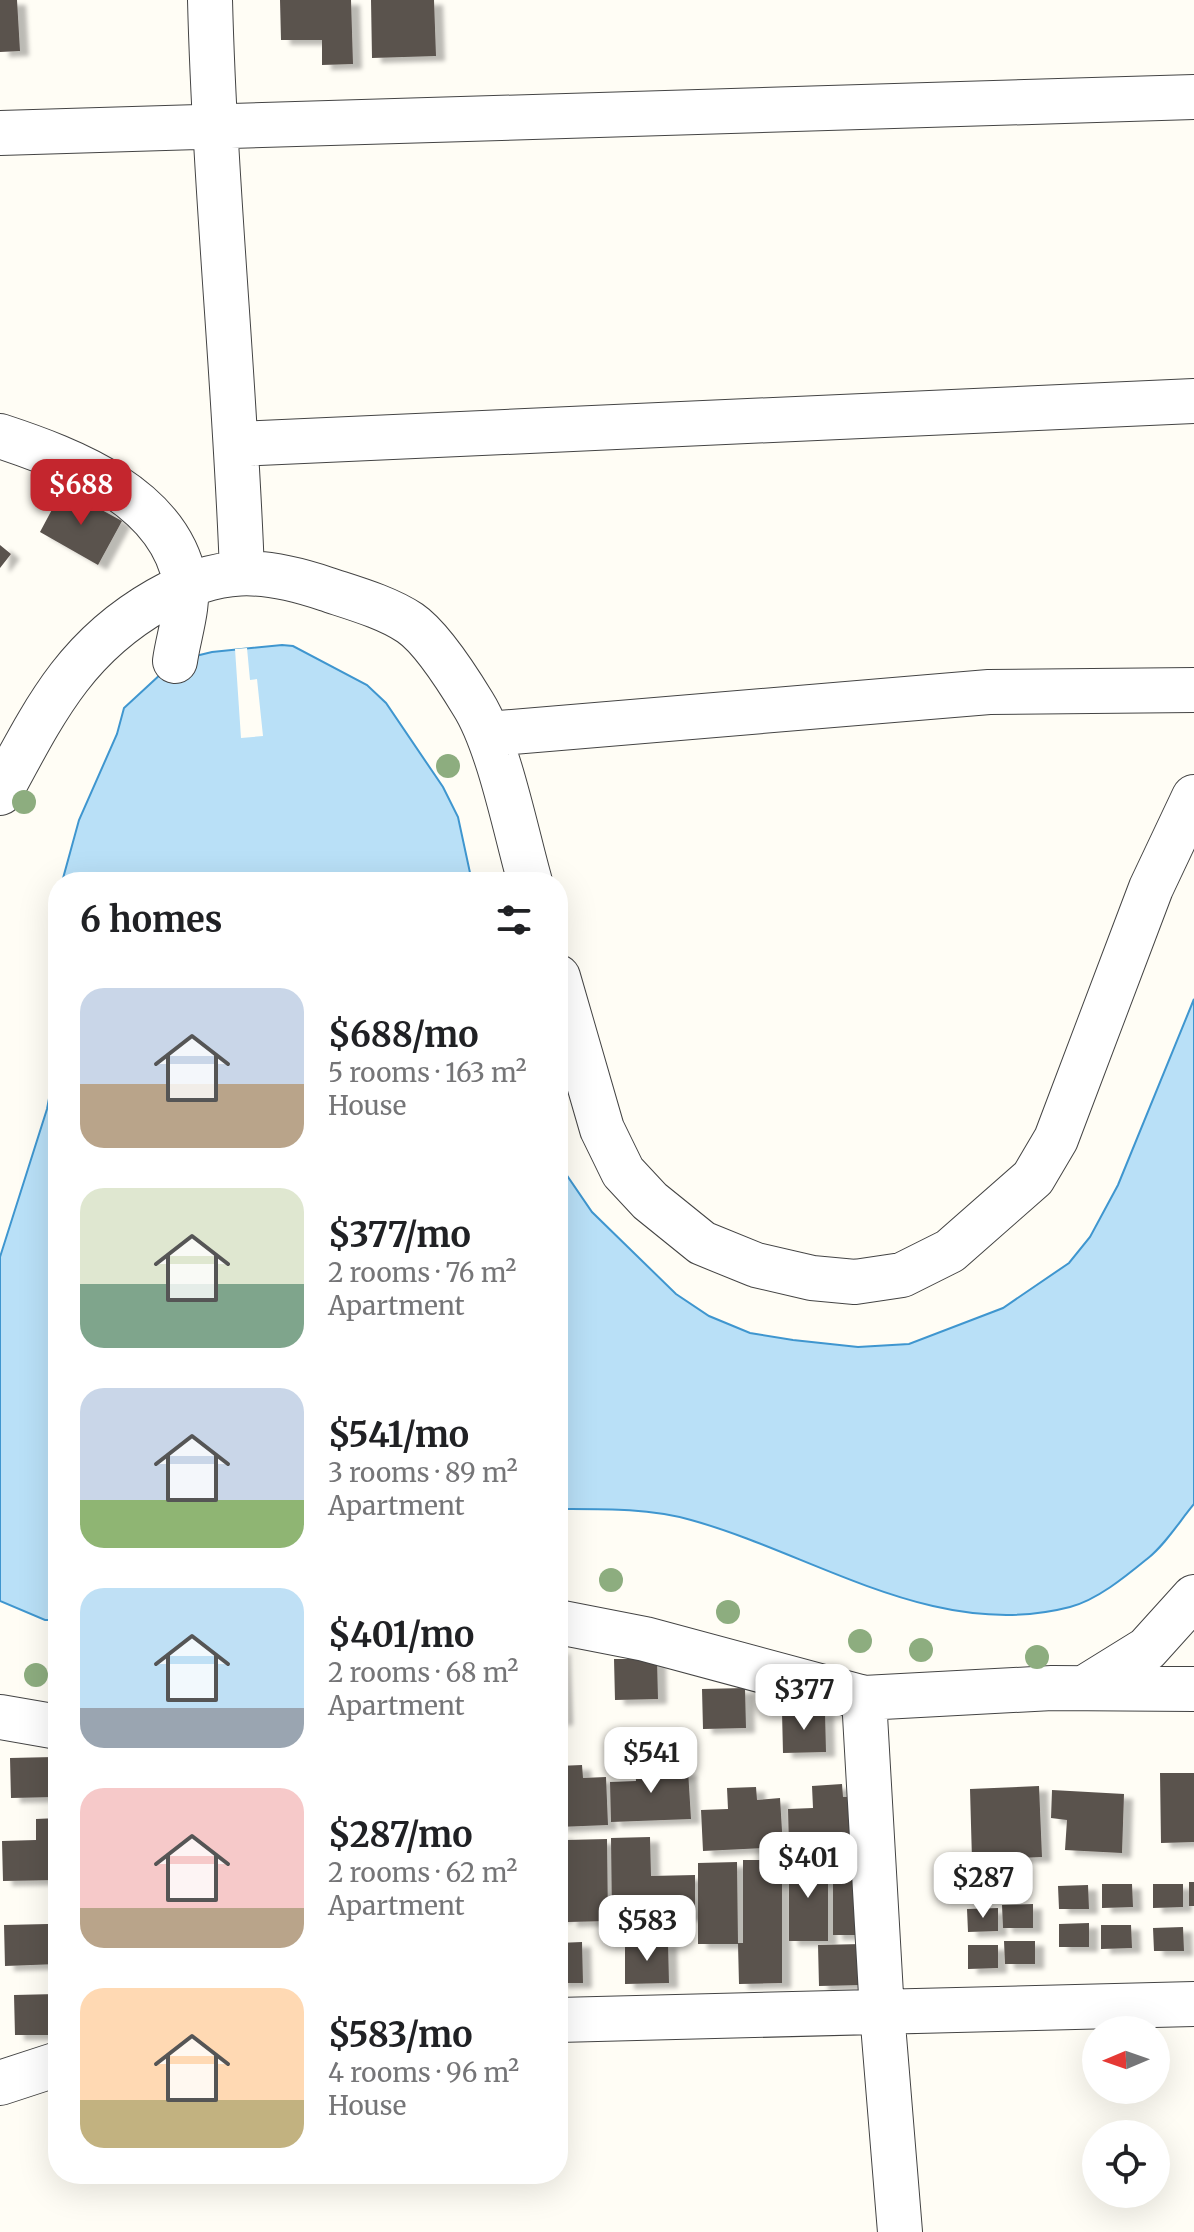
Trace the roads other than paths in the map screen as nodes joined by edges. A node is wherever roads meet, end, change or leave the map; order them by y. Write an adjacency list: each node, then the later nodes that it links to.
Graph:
1 (210, 0): 3 (street)
2 (1194, 97): 3 (street)
3 (213, 126): 4 (street); 7 (street)
4 (0, 133)
5 (1194, 401): 7 (street)
6 (0, 436): 9 (street)
7 (238, 444): 8 (street)
8 (242, 572): 9 (street); 12 (street)
9 (186, 585): 10 (street); 13 (street)
10 (175, 661)
11 (1194, 690): 12 (street)
12 (488, 734): 15 (street)
13 (0, 793)
14 (1194, 797): 16 (street)
15 (527, 872)
16 (568, 1012)
17 (1194, 1597): 19 (street)
18 (568, 1624): 21 (street)
19 (1084, 1688): 20 (street); 21 (street)
20 (1194, 1689)
21 (864, 1698): 25 (street)
22 (0, 1717): 23 (street)
23 (48, 1725)
24 (1194, 2004): 25 (street)
25 (882, 2012): 26 (street); 29 (street)
26 (568, 2020)
27 (48, 2067): 28 (street)
28 (0, 2083)
29 (900, 2232)

